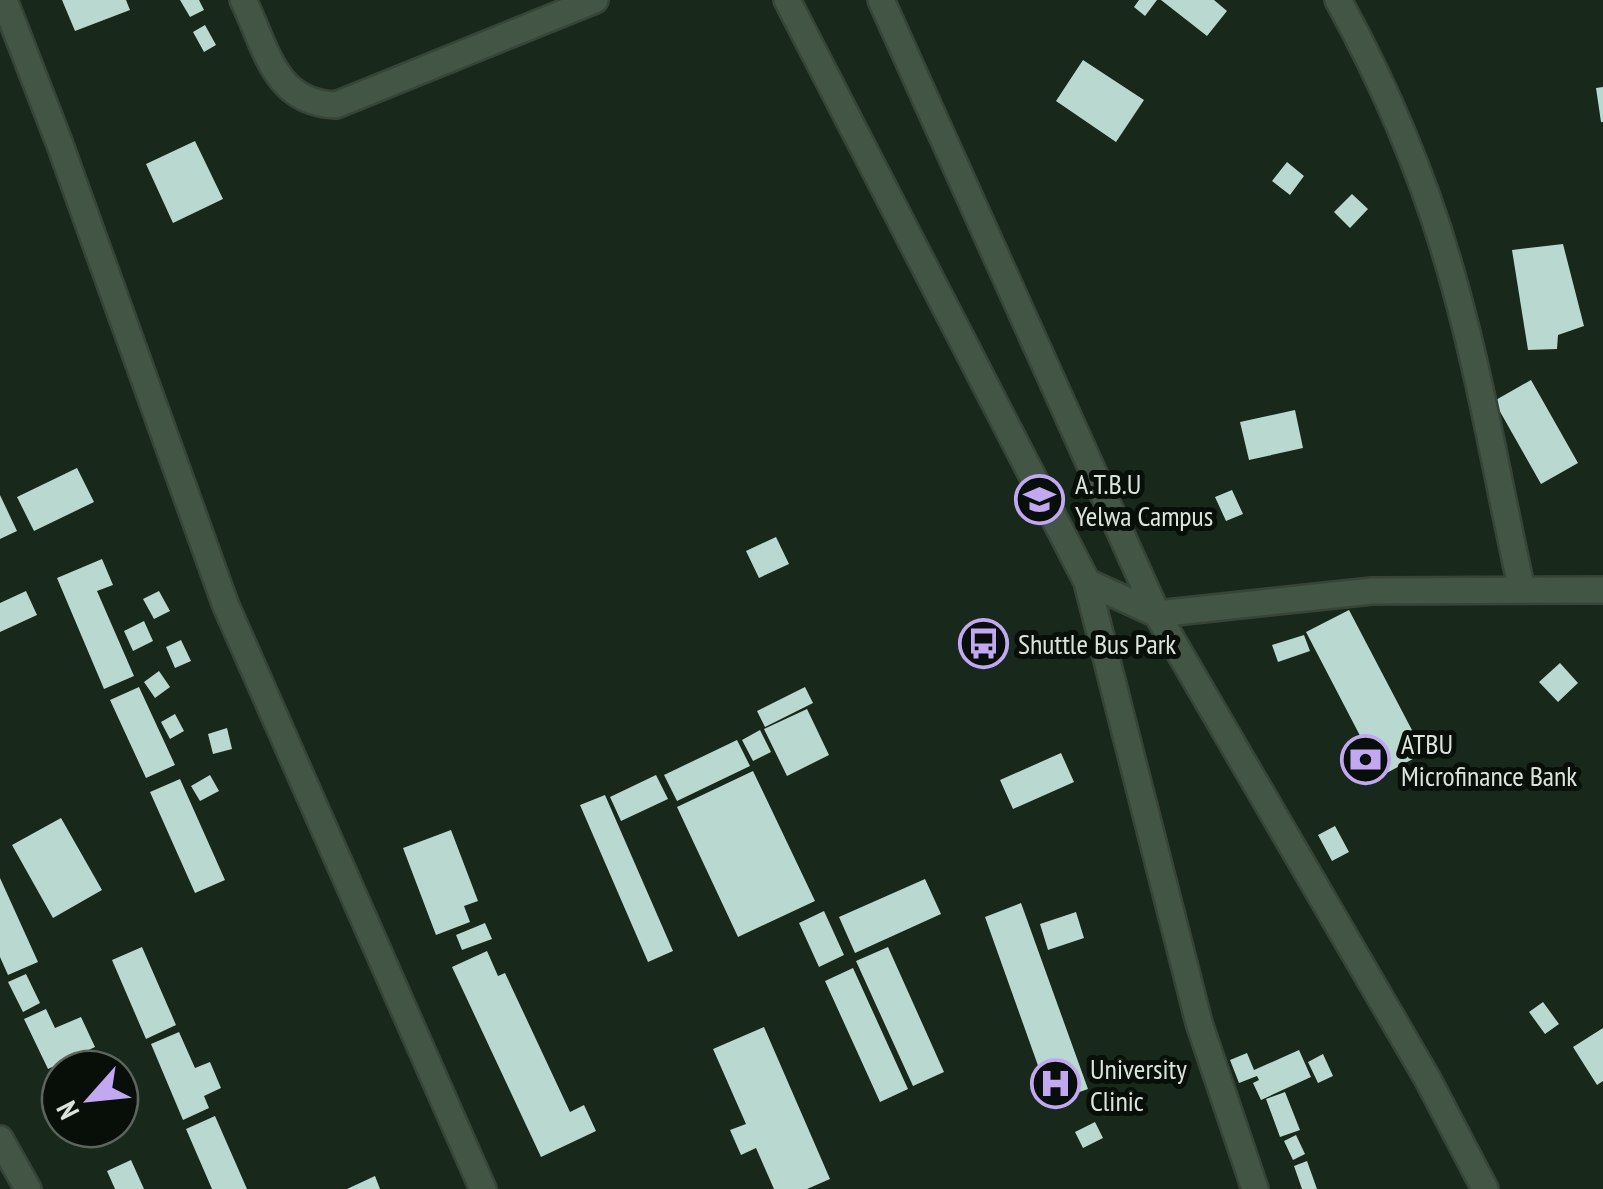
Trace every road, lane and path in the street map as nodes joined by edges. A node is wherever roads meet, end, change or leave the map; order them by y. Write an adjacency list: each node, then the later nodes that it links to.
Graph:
1 (4, 0): 13 (street)
2 (243, 0): 3 (street)
3 (594, 0)
4 (786, 0): 7 (street)
5 (881, 0): 10 (street)
6 (1338, 0): 8 (street)
7 (1088, 582): 10 (street); 14 (street)
8 (1522, 590): 9 (street); 10 (street)
9 (1603, 590)
10 (1157, 614): 15 (street)
11 (0, 1138): 12 (street)
12 (28, 1189)
13 (483, 1189)
14 (1255, 1189)
15 (1486, 1189)

